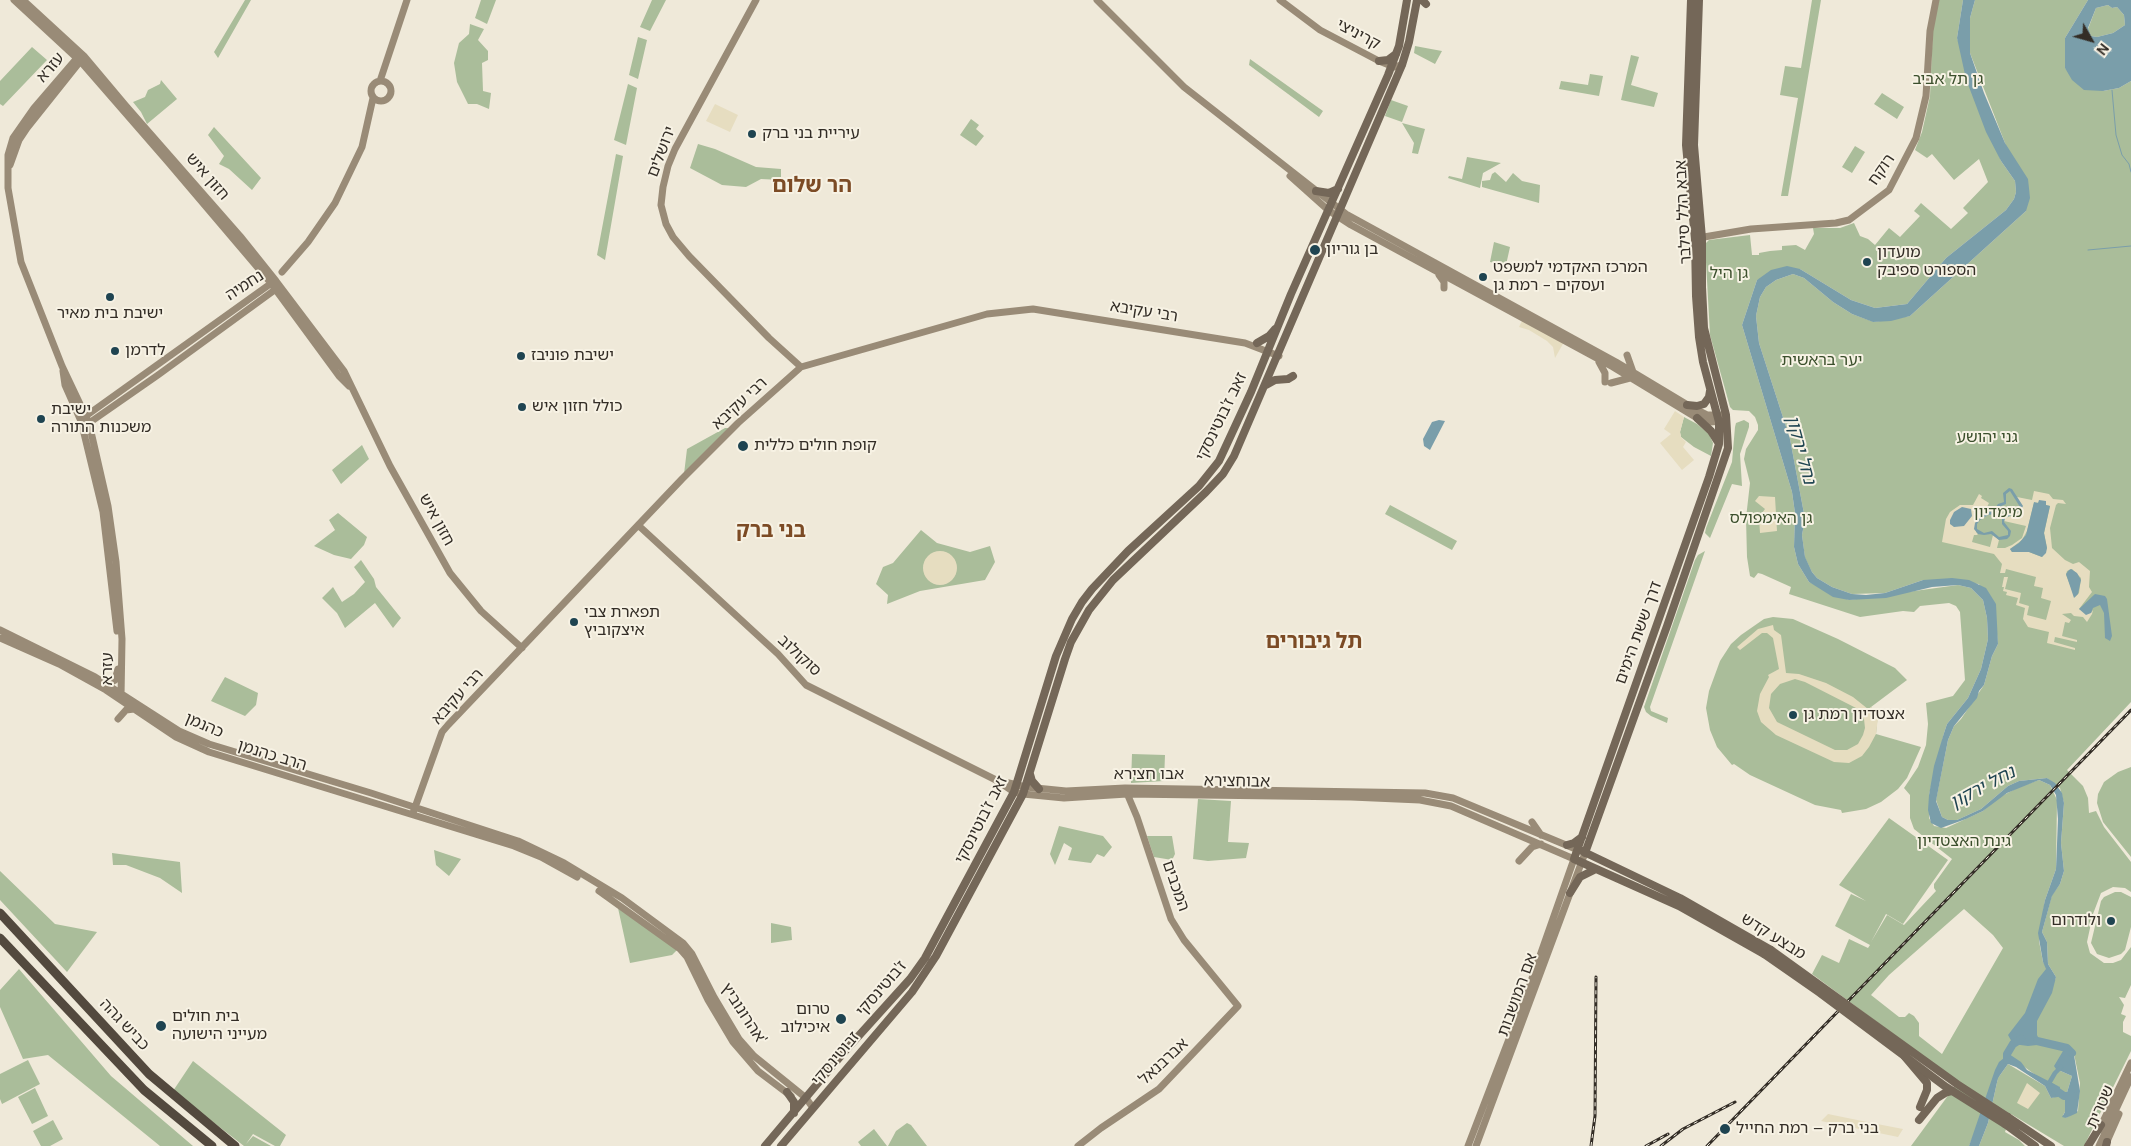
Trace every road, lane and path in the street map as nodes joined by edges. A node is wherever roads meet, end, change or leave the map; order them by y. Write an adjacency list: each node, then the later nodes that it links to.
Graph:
1 (14, 0): 13 (street, חזון איש)
2 (23, 0): 13 (street, חזון איש)
3 (36, 0): 13 (street)
4 (407, 0): 20 (street)
5 (756, 0): 40 (street, ירושלים)
6 (1097, 0): 22 (street)
7 (1280, 0): 16 (street, קריניצי)
8 (1407, 0): 14 (main road, זאב ז'בוטינסקי)
9 (1417, 0): 17 (main road, זאב ז'בוטינסקי)
10 (1691, 0): 27 (main road, אבא הלל סילבר)
11 (1700, 0): 27 (main road, אבא הלל סילבר)
12 (1936, 0): 27 (street, רוקח)
13 (28, 8): 15 (street, חזון איש)
14 (1396, 54): 16 (main road); 18 (main road, זאב ז'בוטינסקי)
15 (81, 59): 30 (street, חזון איש); 39 (street, עזרא)
16 (1379, 61): 18 (street, קריניצי); 19 (main road)
17 (1402, 65): 18 (street, קריניצי); 26 (main road, זאב ז'בוטינסקי)
18 (1392, 66): 19 (main road, זאב ז'בוטינסקי)
19 (1388, 75): 23 (main road, זאב ז'בוטינסקי)
20 (380, 81): 21 (street); 21 (street)
21 (373, 98): 28 (street)
22 (1256, 145): 24 (street); 25 (street)
23 (1338, 189): 24 (main road); 25 (main road, זאב ז'בוטינסקי)
24 (1316, 191): 25 (street)
25 (1330, 207): 26 (street); 33 (main road, זאב ז'בוטינסקי)
26 (1339, 213): 29 (street); 36 (main road, זאב ז'בוטינסקי); 41 (street)
27 (1699, 238): 45 (main road, אבא הלל סילבר); 50 (main road, אבא הלל סילבר)
28 (282, 272)
29 (1438, 273): 31 (street); 38 (street)
30 (273, 282): 32 (street, נחמיה); 44 (street, חזון איש); 48 (street, נחמיה)
31 (1444, 288)
32 (276, 289): 44 (street, חזון איש); 51 (street, נחמיה)
33 (1280, 324): 34 (main road); 35 (main road, זאב ז'בוטינסקי)
34 (1253, 343): 35 (street, רבי עקיבא); 40 (street, רבי עקיבא)
35 (1269, 349): 36 (street, רבי עקיבא); 63 (main road, זאב ז'בוטינסקי)
36 (1280, 353): 43 (main road, זאב ז'בוטינסקי)
37 (1627, 355): 41 (street)
38 (1598, 359): 41 (street); 41 (street)
39 (62, 366): 47 (street, עזרא); 51 (street, עזרא)
40 (801, 367): 53 (street, רבי עקיבא)
41 (1632, 375): 46 (street); 49 (street)
42 (1293, 376): 43 (main road)
43 (1266, 385): 62 (main road, זאב ז'בוטינסקי)
44 (351, 388): 56 (street, חזון איש)
45 (1710, 388): 46 (main road); 50 (main road, אבא הלל סילבר)
46 (1687, 405): 50 (street)
47 (81, 406): 48 (street); 51 (street, עזרא)
48 (94, 408): 51 (street, נחמיה)
49 (1697, 418): 50 (street); 52 (main road)
50 (1722, 418): 52 (main road, דרך ששת הימים); 71 (main road, דרך ששת הימים)
51 (85, 420): 57 (street, עזרא); 59 (street, עזרא)
52 (1719, 444): 71 (main road, דרך ששת הימים)
53 (638, 525): 56 (street, רבי עקיבא); 63 (street, סוקולוב)
54 (0, 630): 58 (street, כהנמן)
55 (0, 638): 59 (street, הרב כהנמן)
56 (522, 648): 68 (street, רבי עקיבא)
57 (118, 669): 58 (street); 59 (street, עזרא)
58 (107, 684): 59 (street, כהנמן)
59 (121, 696): 60 (street, הרב כהנמן); 68 (street, כהנמן)
60 (134, 708): 61 (street); 68 (street, הרב כהנמן)
61 (118, 719)
62 (1030, 774): 64 (main road); 65 (main road, זאב ז'בוטינסקי)
63 (1015, 789): 65 (street, סוקולוב); 81 (main road, זאב ז'בוטינסקי)
64 (1039, 789): 65 (street, אבו חצירא); 66 (street, אבו חצירא)
65 (1024, 791): 66 (street, אבוחצירא); 86 (main road, זאב ז'בוטינסקי)
66 (1126, 791): 67 (street, אבוחצירא); 87 (street, המכבים)
67 (1452, 802): 70 (street, מבצע קדש); 72 (street, מבצע קדש)
68 (414, 810): 93 (street, אהרונוביץ'); 94 (street, אהרונוביץ')
69 (1532, 822): 70 (street)
70 (1542, 835): 73 (street, מבצע קדש)
71 (1586, 838): 73 (main road); 74 (main road, דרך ששת הימים); 76 (main road)
72 (1541, 844): 75 (street, מבצע קדש); 77 (street)
73 (1567, 845): 74 (street, מבצע קדש)
74 (1581, 851): 76 (main road, מבצע קדש); 78 (main road, דרך ששת הימים)
75 (1561, 854): 78 (street, מבצע קדש); 80 (street)
76 (1599, 858): 84 (main road, מבצע קדש)
77 (1519, 861)
78 (1578, 861): 79 (main road, מבצע קדש); 80 (street, אם המושבות); 82 (street, אם המושבות)
79 (1596, 869): 82 (main road); 84 (main road, מבצע קדש)
80 (1570, 872): 107 (street, אם המושבות)
81 (963, 887): 94 (main road, ז'בוטינסקי)
82 (1570, 892): 108 (street, אם המושבות)
83 (0, 913): 103 (highway, כביש גהה)
84 (1730, 930): 88 (main road, מבצע קדש, bridge); 99 (main road, מבצע קדש, bridge)
85 (0, 938): 102 (highway, כביש גהה)
86 (936, 956): 96 (main road, זבוטינסקי)
87 (1238, 1006): 106 (street, אברבנאל)
88 (1902, 1053): 92 (main road, מבצע קדש, bridge); 95 (main road, bridge)
89 (2131, 1063): 100 (street)
90 (2131, 1072): 91 (street, שטרית)
91 (2130, 1081): 101 (street, שטרית)
92 (1952, 1091): 98 (main road); 99 (main road, מבצע קדש, bridge)
93 (787, 1092): 94 (street, אהרונוביץ'); 97 (main road)
94 (804, 1101): 96 (street, אהרונוביץ'); 97 (main road)
95 (1920, 1107)
96 (813, 1108): 105 (main road)
97 (794, 1113): 104 (main road)
98 (1920, 1120)
99 (2006, 1121): 109 (main road, מבצע קדש); 110 (main road, מבצע קדש)
100 (2101, 1125): 111 (main road); 112 (street)
101 (2104, 1145)
102 (211, 1146)
103 (235, 1146)
104 (765, 1146)
105 (782, 1146)
106 (1078, 1146)
107 (1468, 1146)
108 (1476, 1146)
109 (2035, 1146)
110 (2051, 1146)
111 (2088, 1146)
112 (2092, 1146)

